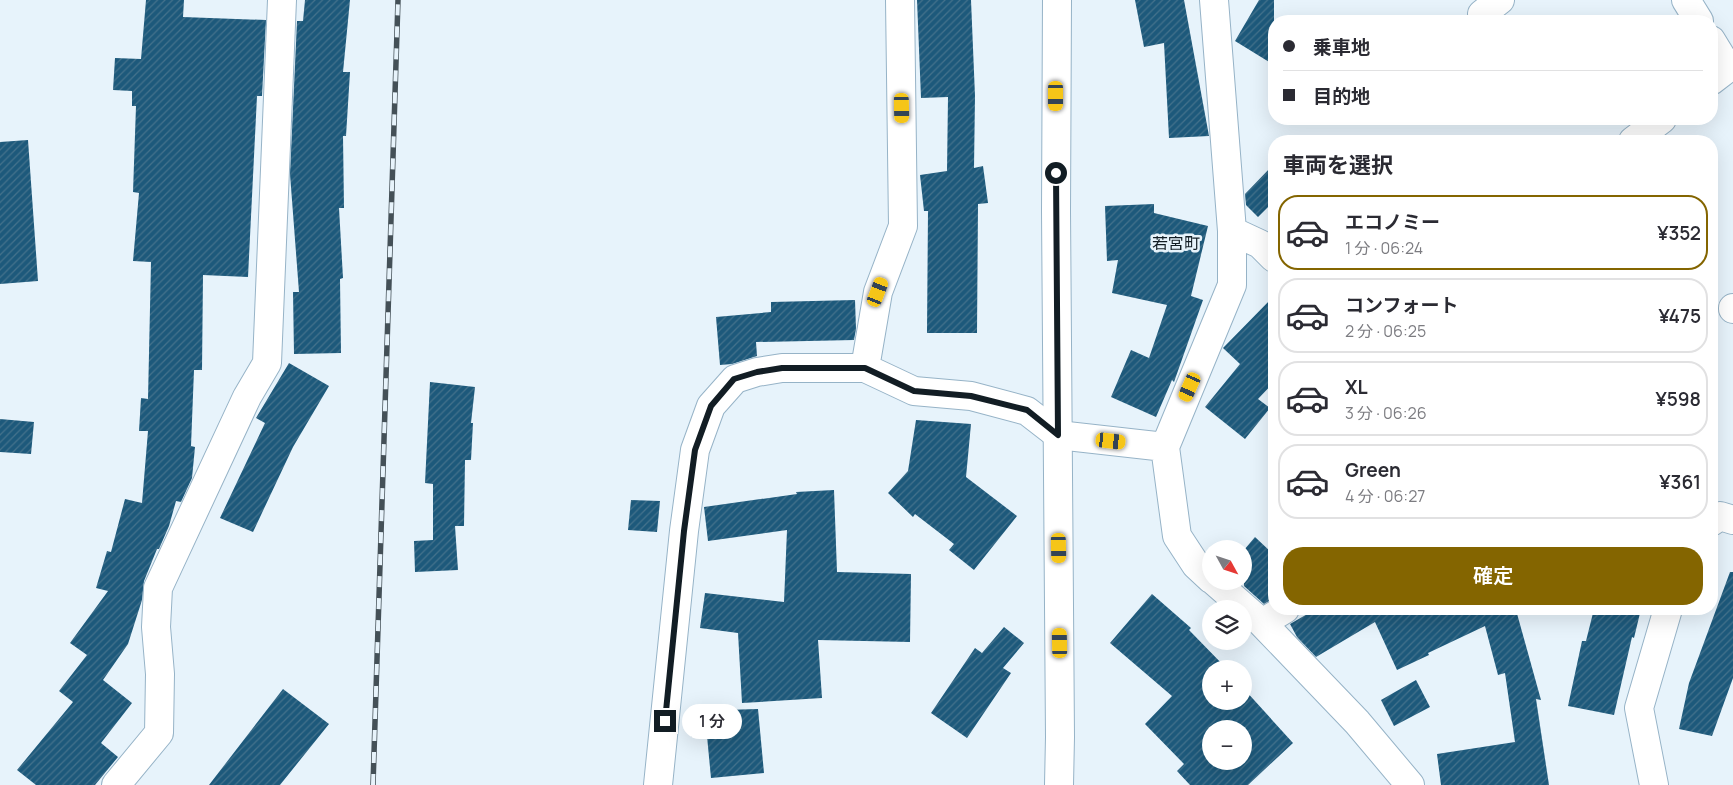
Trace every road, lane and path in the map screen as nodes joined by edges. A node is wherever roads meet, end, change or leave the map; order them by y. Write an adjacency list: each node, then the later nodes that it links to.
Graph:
1 (282, 0): 23 (street)
2 (900, 0): 13 (street)
3 (1057, 0): 14 (street)
4 (1214, 0): 11 (street)
5 (1686, 0): 6 (street)
6 (1695, 15)
7 (1718, 52): 8 (street)
8 (1718, 76)
9 (1654, 125): 10 (street)
10 (1641, 135)
11 (1232, 231): 12 (street); 15 (street)
12 (1268, 252)
13 (865, 368): 14 (street); 24 (street)
14 (1058, 435): 15 (street); 25 (street)
15 (1165, 447): 18 (street)
16 (1718, 517): 17 (street)
17 (1733, 520)
18 (1202, 571)
19 (1224, 590): 22 (street)
20 (1276, 615): 22 (street)
21 (1666, 615): 27 (street)
22 (1262, 623): 26 (street)
23 (116, 785)
24 (658, 785)
25 (1059, 785)
26 (1410, 785)
27 (1654, 785)

